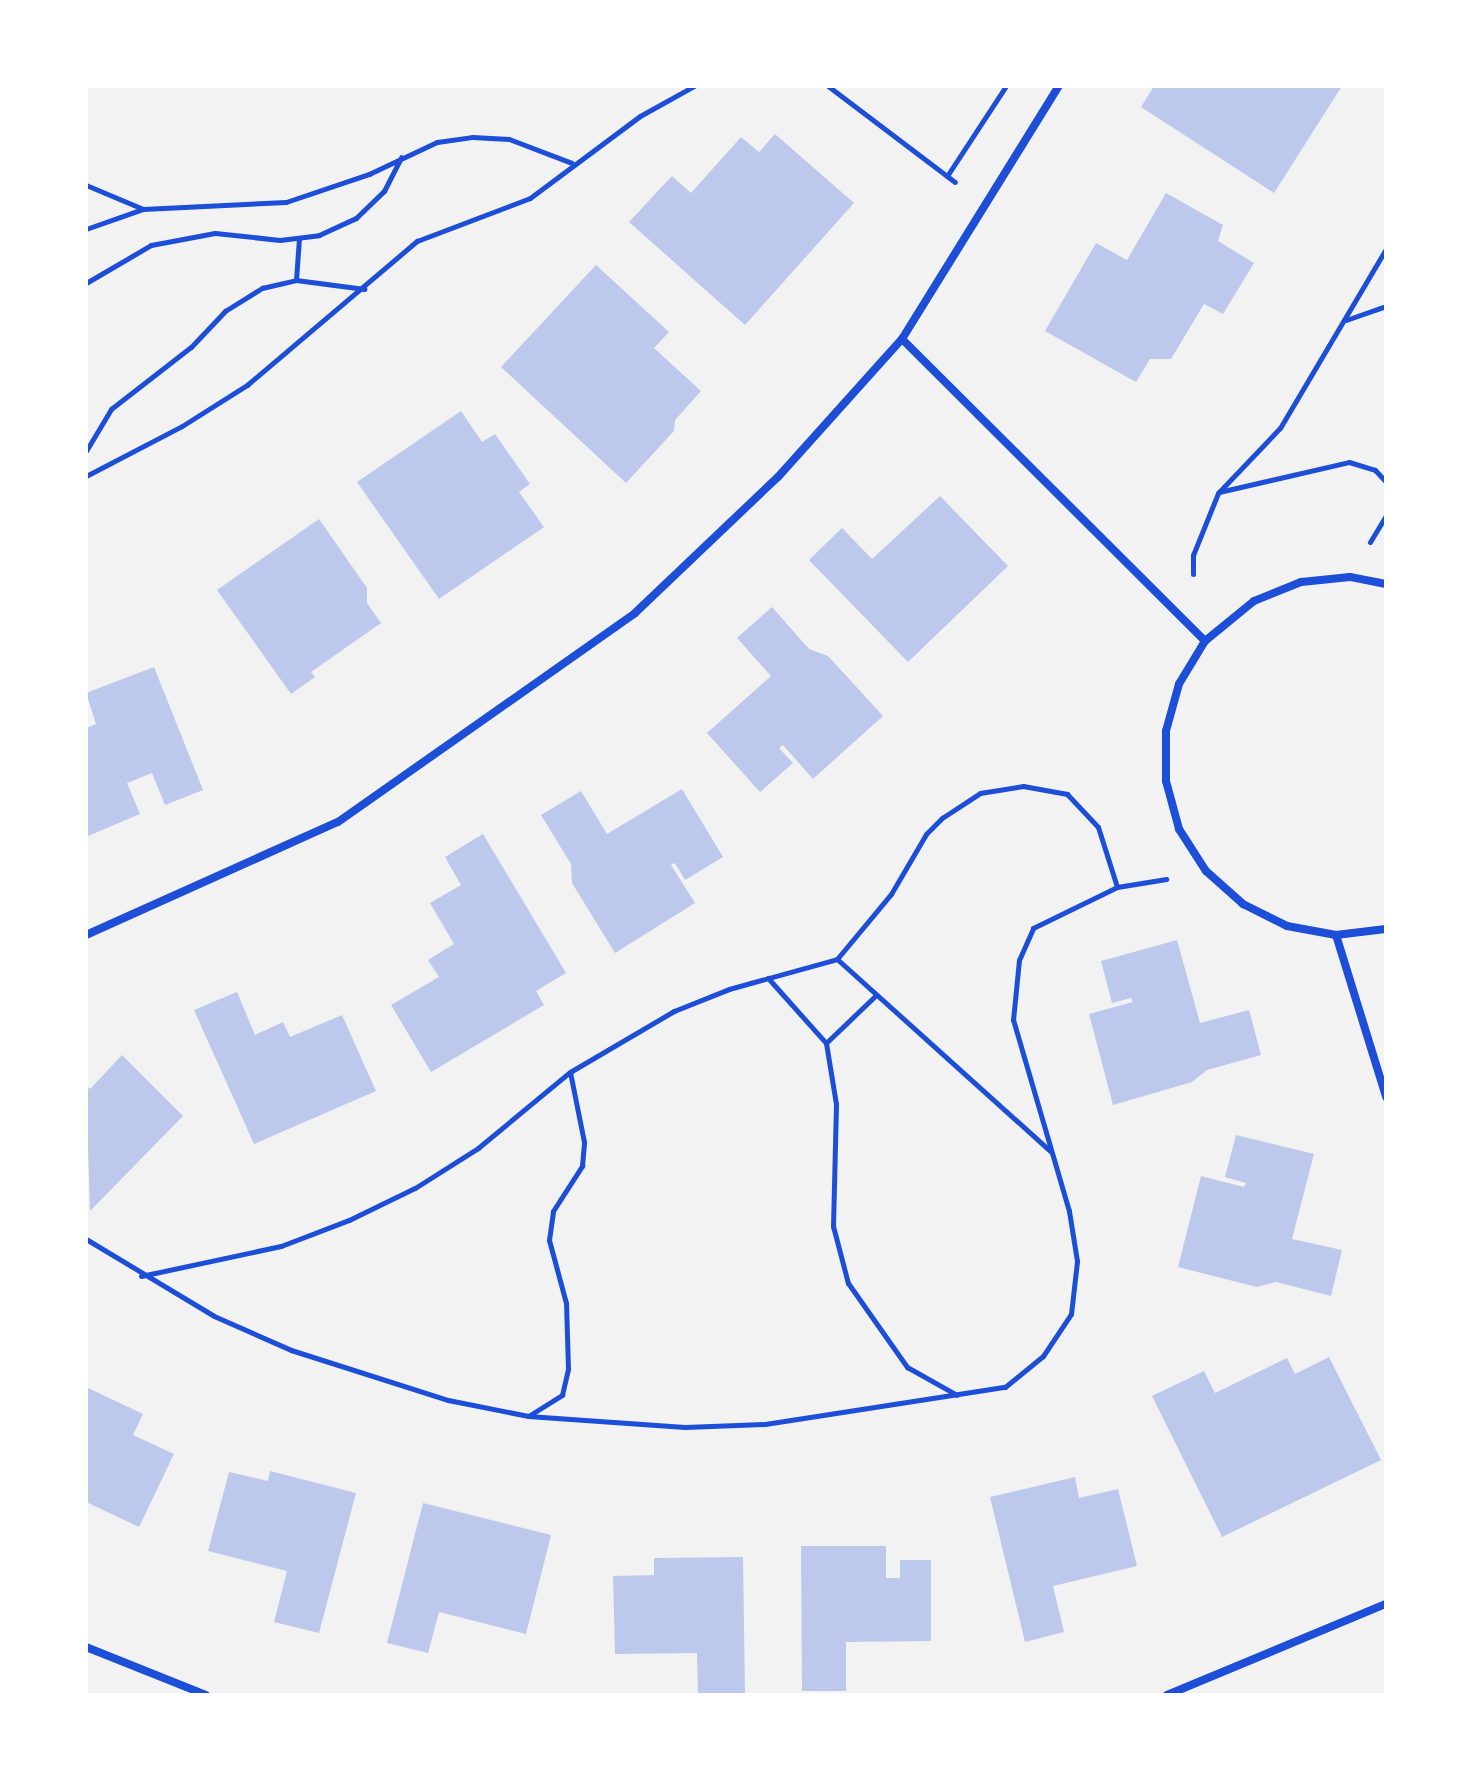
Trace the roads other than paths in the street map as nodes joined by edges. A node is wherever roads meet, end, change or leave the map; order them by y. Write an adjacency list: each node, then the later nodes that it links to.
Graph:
1 (1059, 86): 2 (street)
2 (902, 339): 4 (street); 6 (street)
3 (1386, 584): 4 (street)
4 (1205, 641): 7 (street)
5 (1386, 929): 7 (street)
6 (86, 935)
7 (1336, 935): 8 (street)
8 (1386, 1097)
9 (1386, 1604): 12 (street)
10 (86, 1647): 11 (street)
11 (206, 1695)
12 (1167, 1695)

